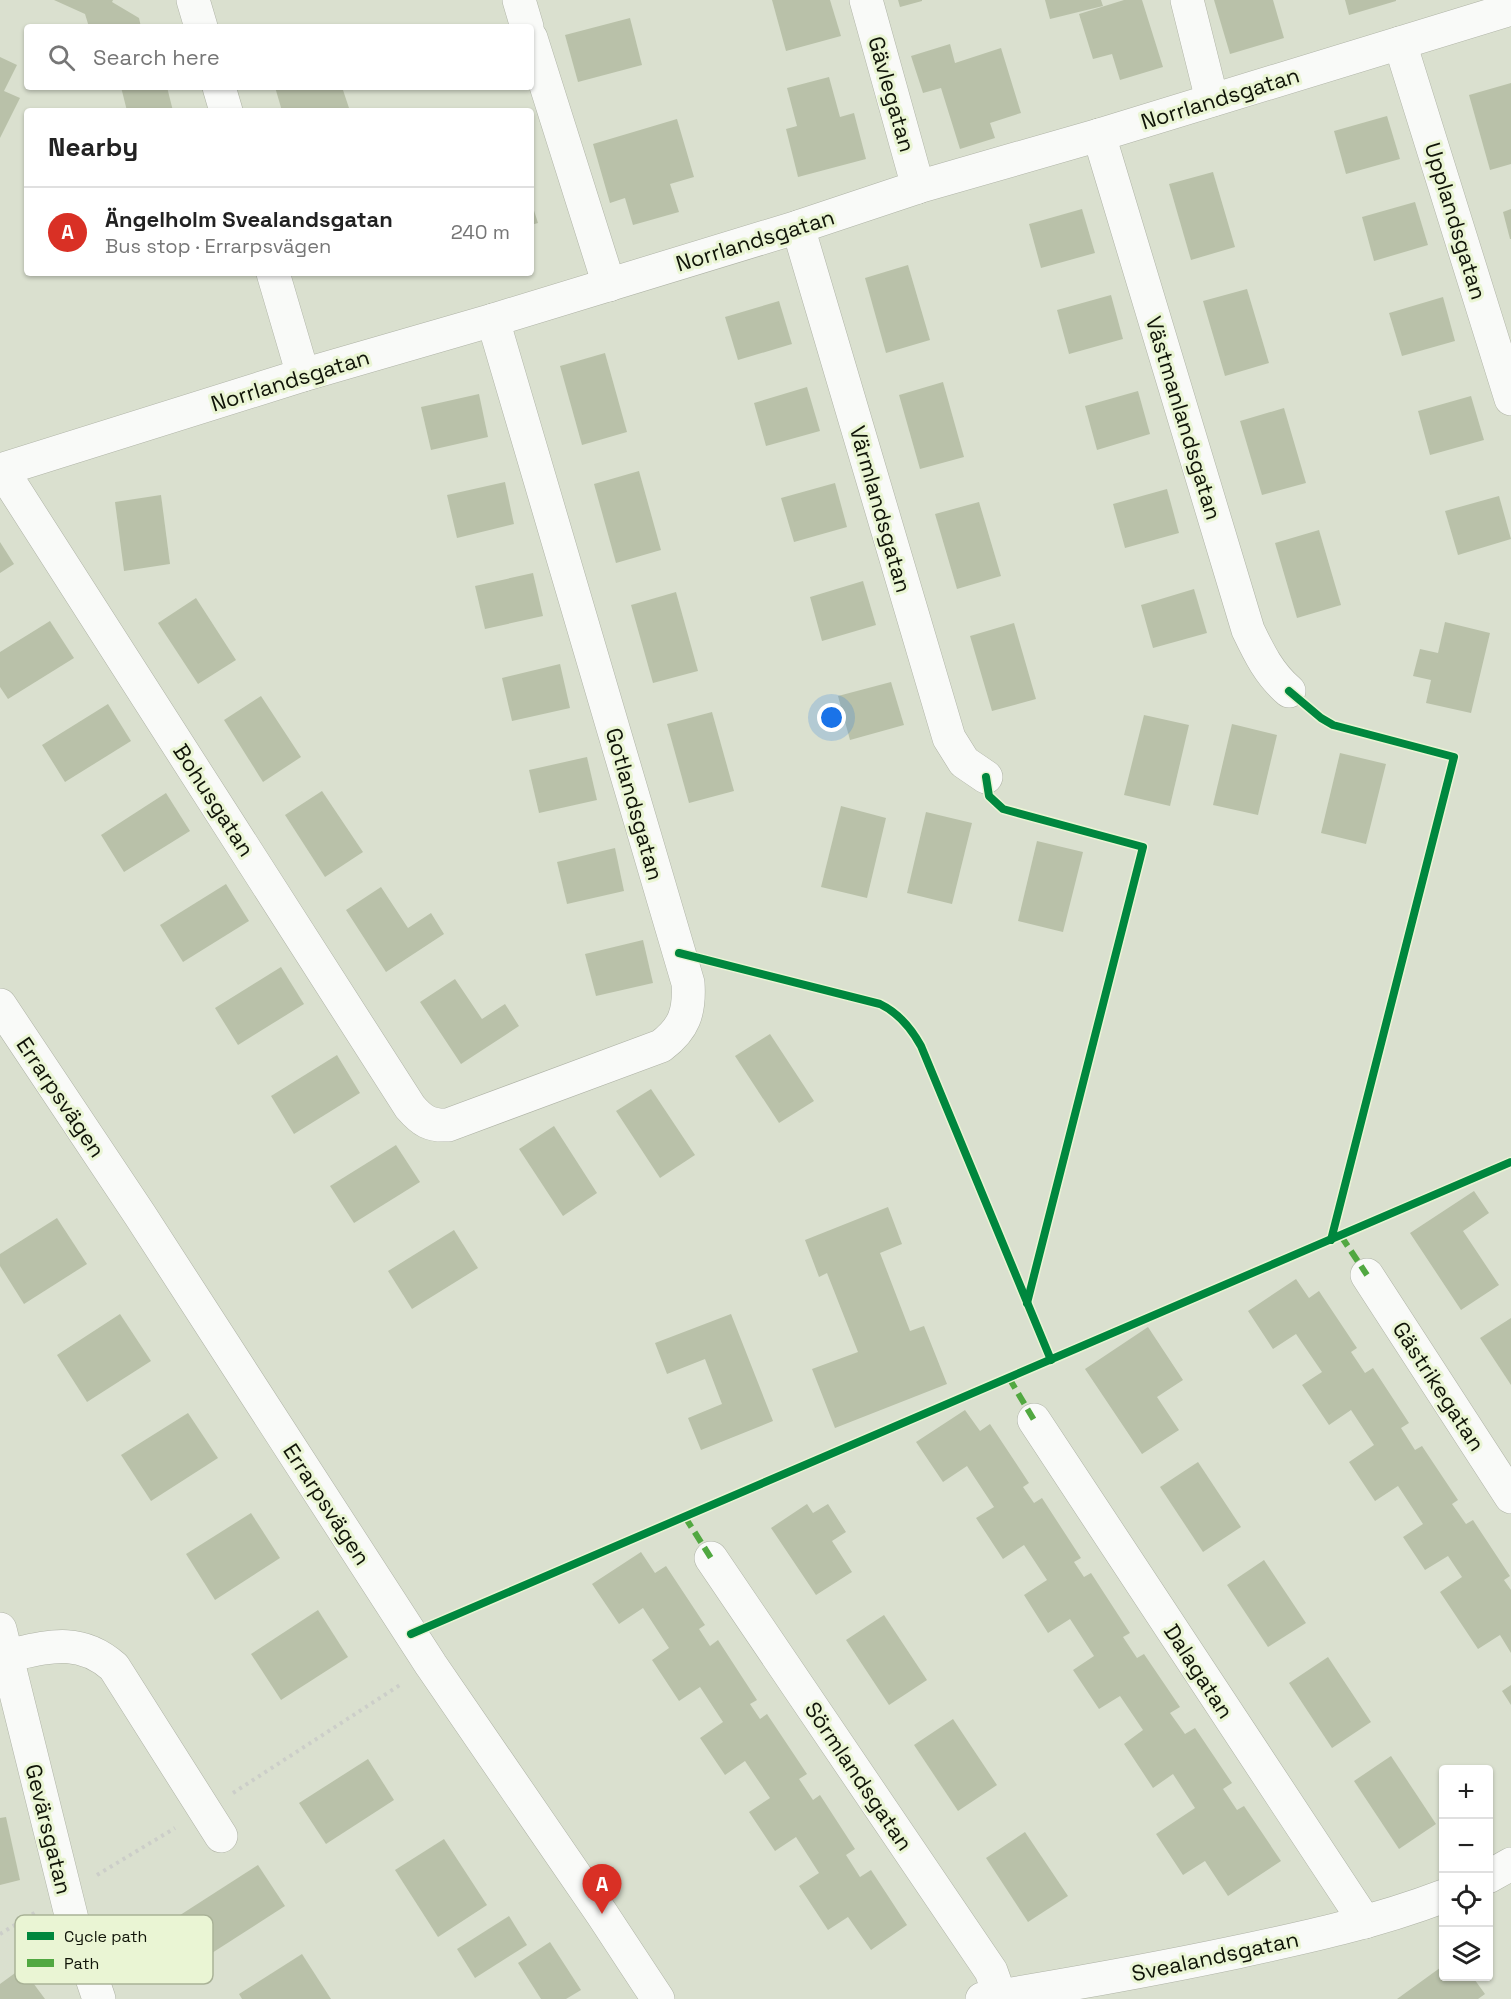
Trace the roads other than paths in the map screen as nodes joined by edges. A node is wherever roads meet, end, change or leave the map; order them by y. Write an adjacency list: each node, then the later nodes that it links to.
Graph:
1 (193, 0): 6 (street)
2 (519, 0): 7 (street)
3 (866, 0): 14 (street, Gävlegatan)
4 (1187, 0): 11 (street)
5 (1511, 9): 8 (street, Norrlandsgatan)
6 (200, 24)
7 (526, 24)
8 (1401, 43): 11 (street, Norrlandsgatan); 20 (street, Upplandsgatan)
9 (534, 48): 17 (street)
10 (220, 90): 12 (street)
11 (1212, 100): 13 (street, Norrlandsgatan)
12 (224, 108)
13 (1100, 135): 14 (street, Norrlandsgatan); 22 (street, Västmanlandsgatan)
14 (918, 187): 15 (street, Norrlandsgatan)
15 (798, 227): 17 (street, Norrlandsgatan); 23 (street, Värmlandsgatan)
16 (274, 276): 19 (street)
17 (609, 285): 18 (street, Norrlandsgatan)
18 (493, 320): 19 (street, Norrlandsgatan); 25 (street, Gotlandsgatan)
19 (303, 375): 21 (street, Norrlandsgatan)
20 (1511, 399)
21 (1, 470): 25 (street, Bohusgatan)
22 (1289, 691)
23 (986, 777)
24 (0, 1005): 40 (street, Errarpsvägen)
25 (431, 1125)
26 (1367, 1275): 28 (street, Gästrikegatan)
27 (1034, 1420): 36 (street, Dalagatan)
28 (1511, 1497)
29 (711, 1558): 38 (street, Sörmlandsgatan)
30 (3, 1643): 31 (street, Gevärsgatan); 35 (street, Gevärsgatan)
31 (213, 1823)
32 (1511, 1864): 33 (street)
33 (1493, 1874)
34 (1439, 1898): 36 (street, Svealandsgatan)
35 (71, 1915)
36 (1365, 1922): 38 (street, Svealandsgatan)
37 (93, 1984): 39 (street, Gevärsgatan)
38 (992, 1998)
39 (99, 1999)
40 (658, 1999)

